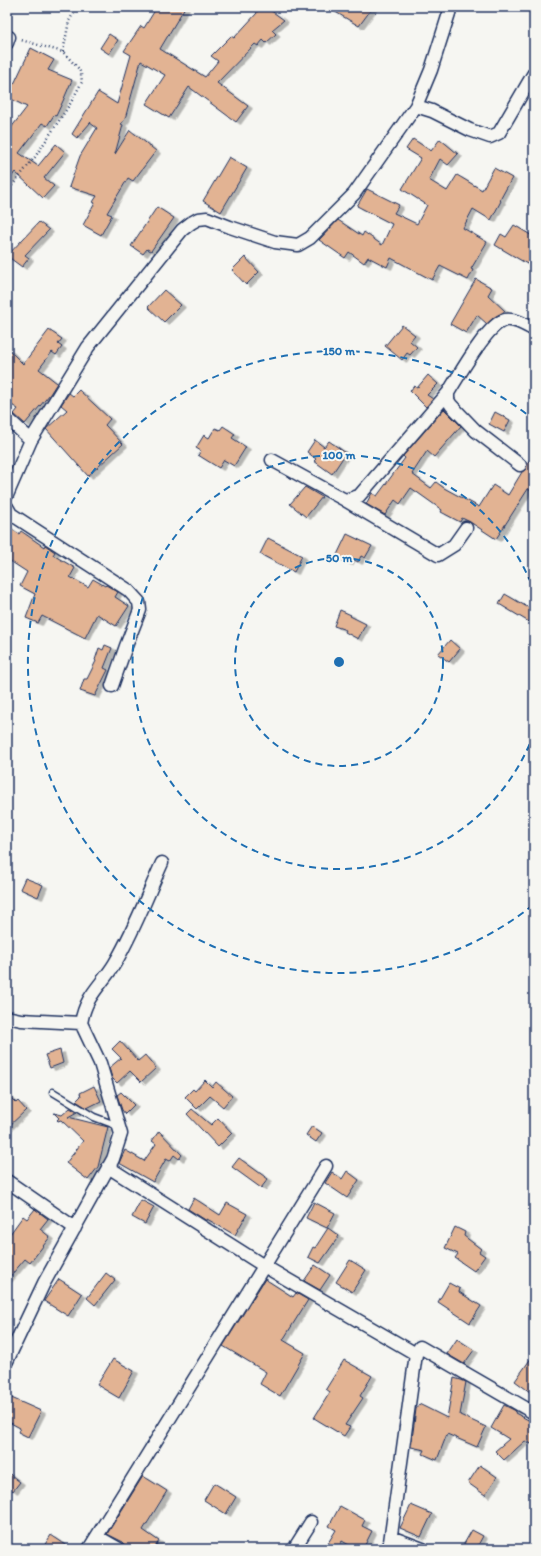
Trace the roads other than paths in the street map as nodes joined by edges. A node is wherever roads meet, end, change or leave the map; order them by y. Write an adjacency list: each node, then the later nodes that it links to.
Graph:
1 (451, 7): 3 (street)
2 (534, 73): 3 (street)
3 (416, 106): 7 (street)
4 (534, 330): 5 (street)
5 (448, 393): 9 (street); 11 (street)
6 (7, 418): 7 (street)
7 (31, 440): 10 (street)
8 (272, 460): 11 (street)
9 (520, 465)
10 (7, 495)
11 (345, 500): 13 (street)
12 (7, 507): 14 (street)
13 (466, 528)
14 (112, 686)
15 (162, 863): 17 (street)
16 (7, 1016): 17 (street)
17 (81, 1023): 19 (street)
18 (53, 1092): 19 (lane)
19 (118, 1126): 21 (street)
20 (326, 1166): 24 (street)
21 (108, 1167): 23 (street); 24 (street)
22 (7, 1181): 23 (street)
23 (75, 1228): 26 (street)
24 (264, 1266): 25 (street); 29 (street)
25 (416, 1354): 27 (street); 30 (street)
26 (7, 1361)
27 (534, 1413)
28 (311, 1522): 33 (street)
29 (98, 1536): 31 (street); 32 (street)
30 (391, 1536): 34 (street); 35 (street)
31 (89, 1549)
32 (119, 1549)
33 (294, 1549)
34 (389, 1549)
35 (424, 1549)

